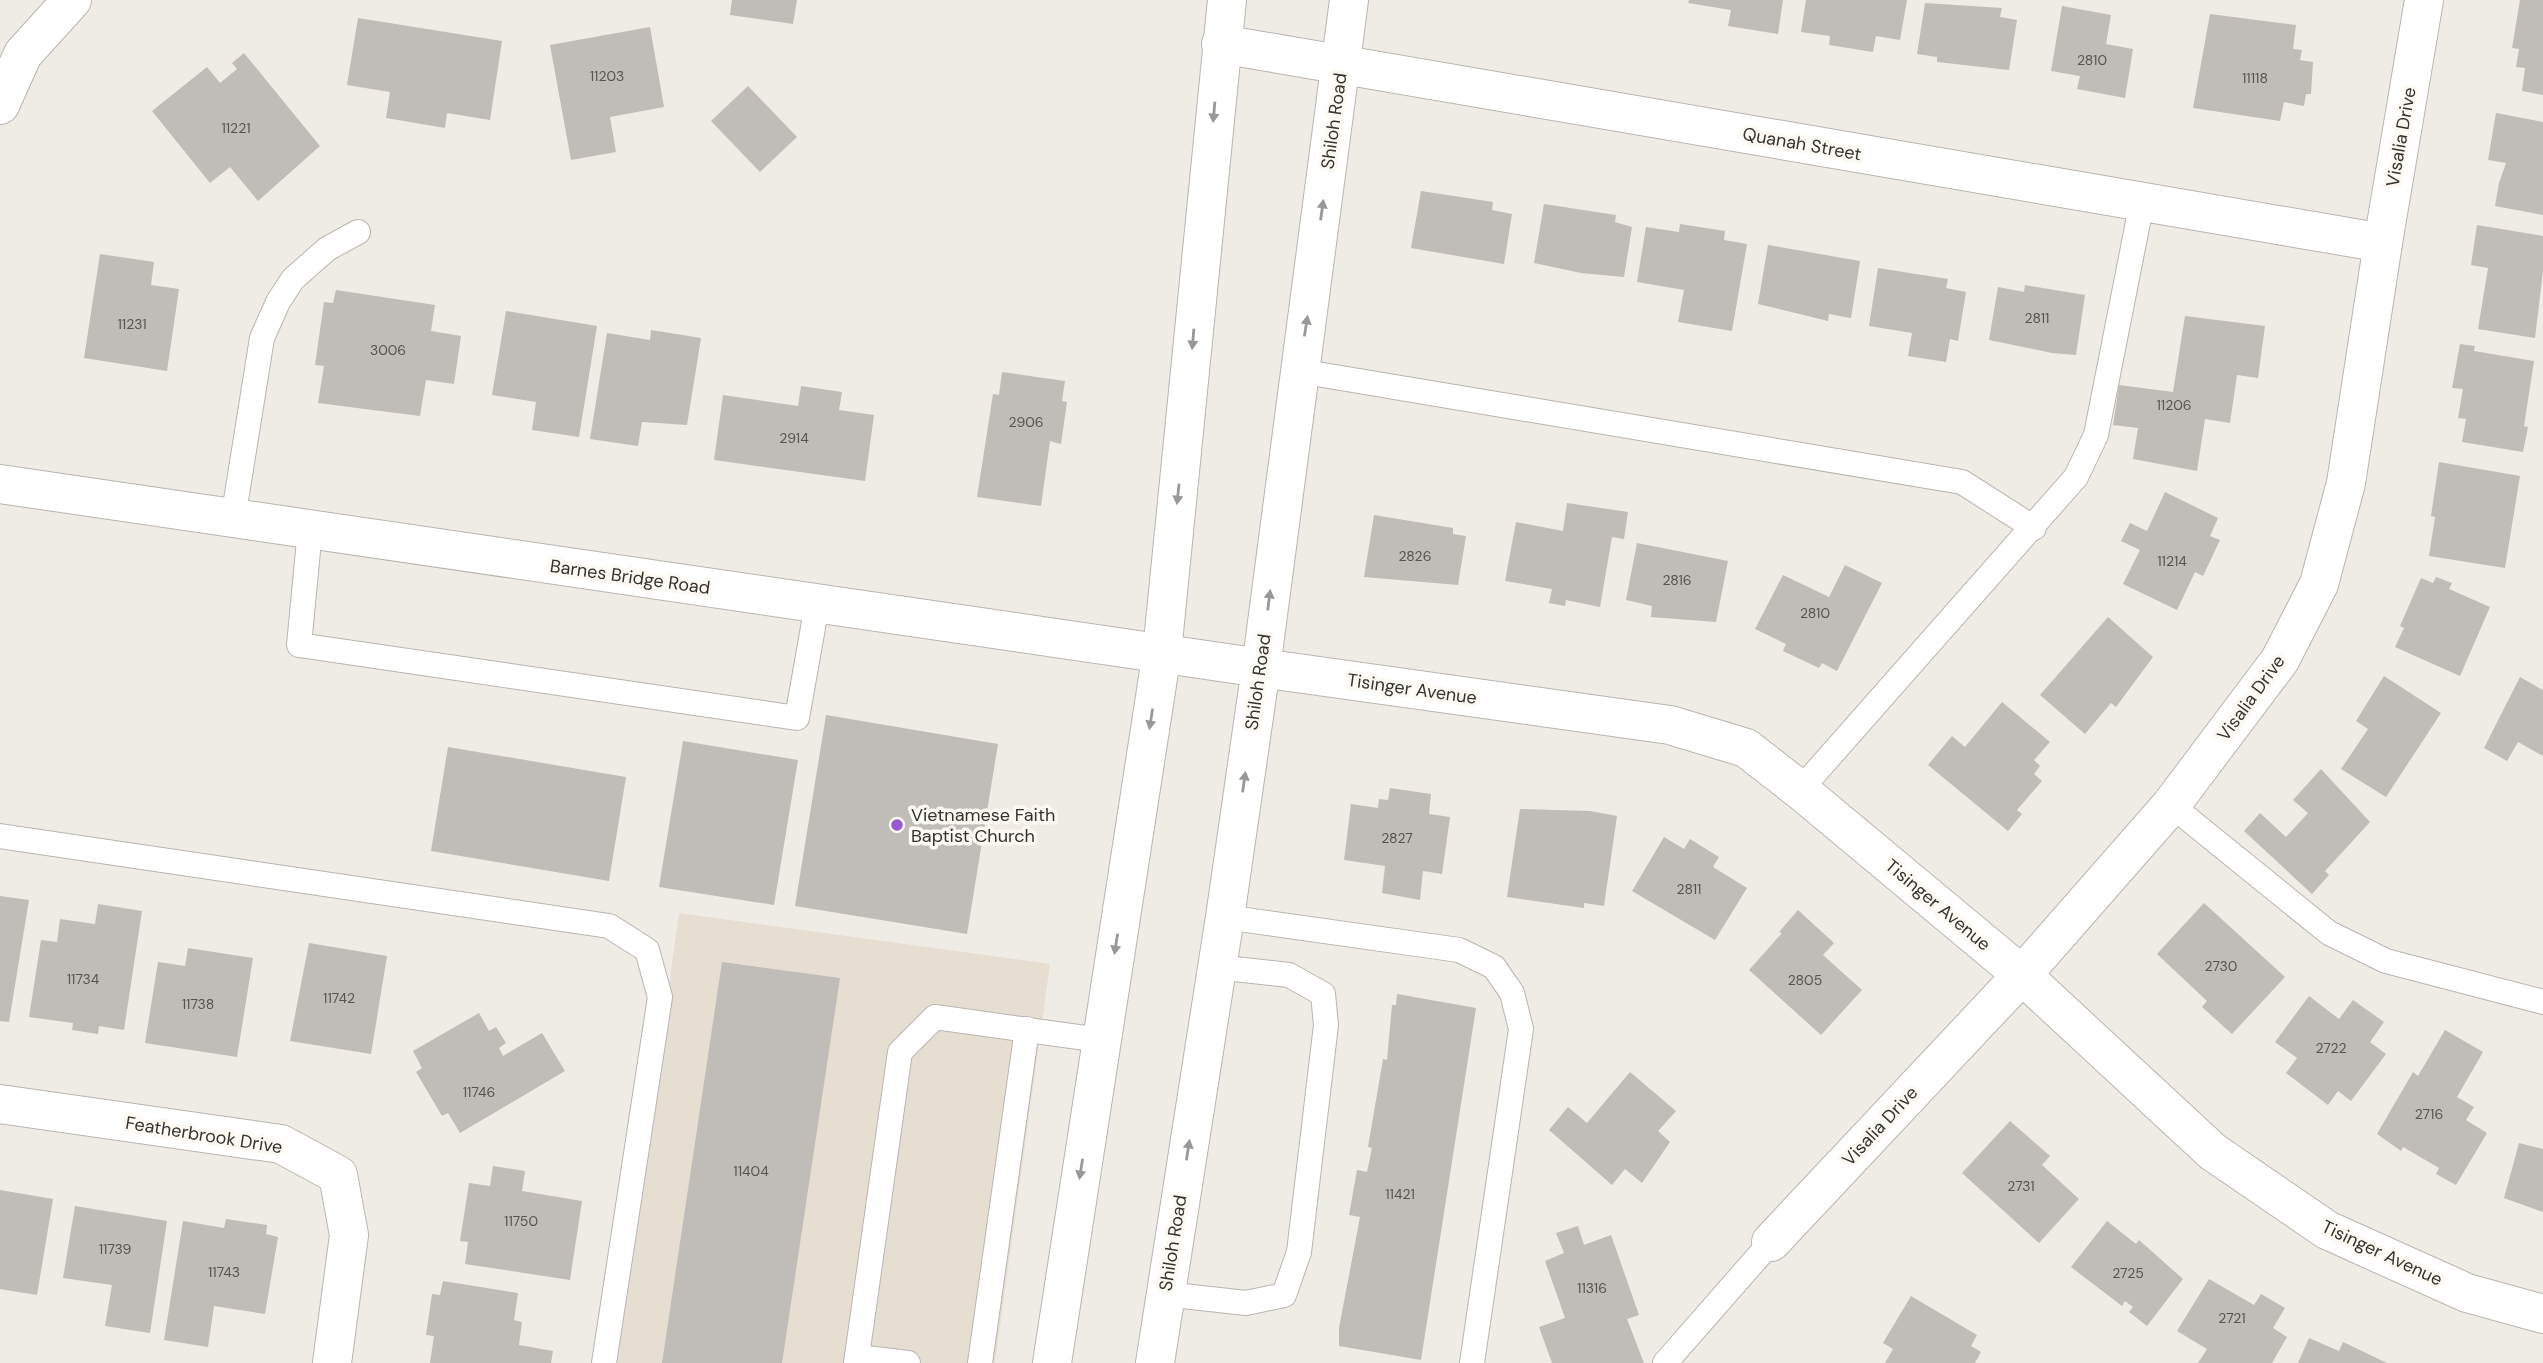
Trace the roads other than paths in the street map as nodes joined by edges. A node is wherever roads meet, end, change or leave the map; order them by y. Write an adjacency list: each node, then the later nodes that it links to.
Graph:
1 (72, 0): 7 (street)
2 (1227, 0): 5 (street)
3 (1349, 0): 6 (street, Shiloh Road)
4 (2424, 0): 10 (street, Visalia Drive)
5 (1221, 44): 6 (street, Quanah Street); 17 (street, one-way to 17)
6 (1342, 66): 8 (street, Quanah Street); 11 (street, Shiloh Road, one-way to 6)
7 (0, 105)
8 (2142, 202): 10 (street, Quanah Street); 14 (lane)
9 (358, 232): 13 (lane)
10 (2383, 243): 20 (street, Visalia Drive)
11 (1299, 372): 14 (lane); 18 (street, Shiloh Road, one-way to 11)
12 (0, 484): 13 (street, Barnes Bridge Road)
13 (233, 519): 15 (street, Barnes Bridge Road)
14 (2034, 527): 19 (lane)
15 (310, 530): 16 (street, Barnes Bridge Road); 16 (lane)
16 (817, 605): 17 (street, Barnes Bridge Road)
17 (1162, 652): 18 (street, Barnes Bridge Road); 27 (street, one-way to 27)
18 (1261, 668): 19 (street, Tisinger Avenue); 22 (street, Shiloh Road, one-way to 18)
19 (1800, 790): 24 (street, Tisinger Avenue)
20 (2171, 805): 24 (street, Visalia Drive); 25 (lane)
21 (0, 836): 34 (lane)
22 (1225, 917): 23 (street, Shiloh Road); 39 (lane)
23 (1216, 967): 30 (street, Shiloh Road, one-way to 23); 30 (lane)
24 (2022, 975): 29 (street, Visalia Drive); 31 (street, Tisinger Avenue)
25 (2543, 1002)
26 (1027, 1029): 27 (lane); 32 (lane); 36 (lane)
27 (1100, 1040): 37 (street, one-way to 37)
28 (0, 1104): 33 (street, Featherbrook Drive)
29 (1771, 1242): 40 (lane)
30 (1165, 1294): 38 (street, Shiloh Road)
31 (2543, 1314)
32 (856, 1360): 35 (lane)
33 (332, 1363)
34 (604, 1363)
35 (908, 1363)
36 (980, 1363)
37 (1052, 1363)
38 (1155, 1363)
39 (1472, 1363)
40 (1665, 1363)

